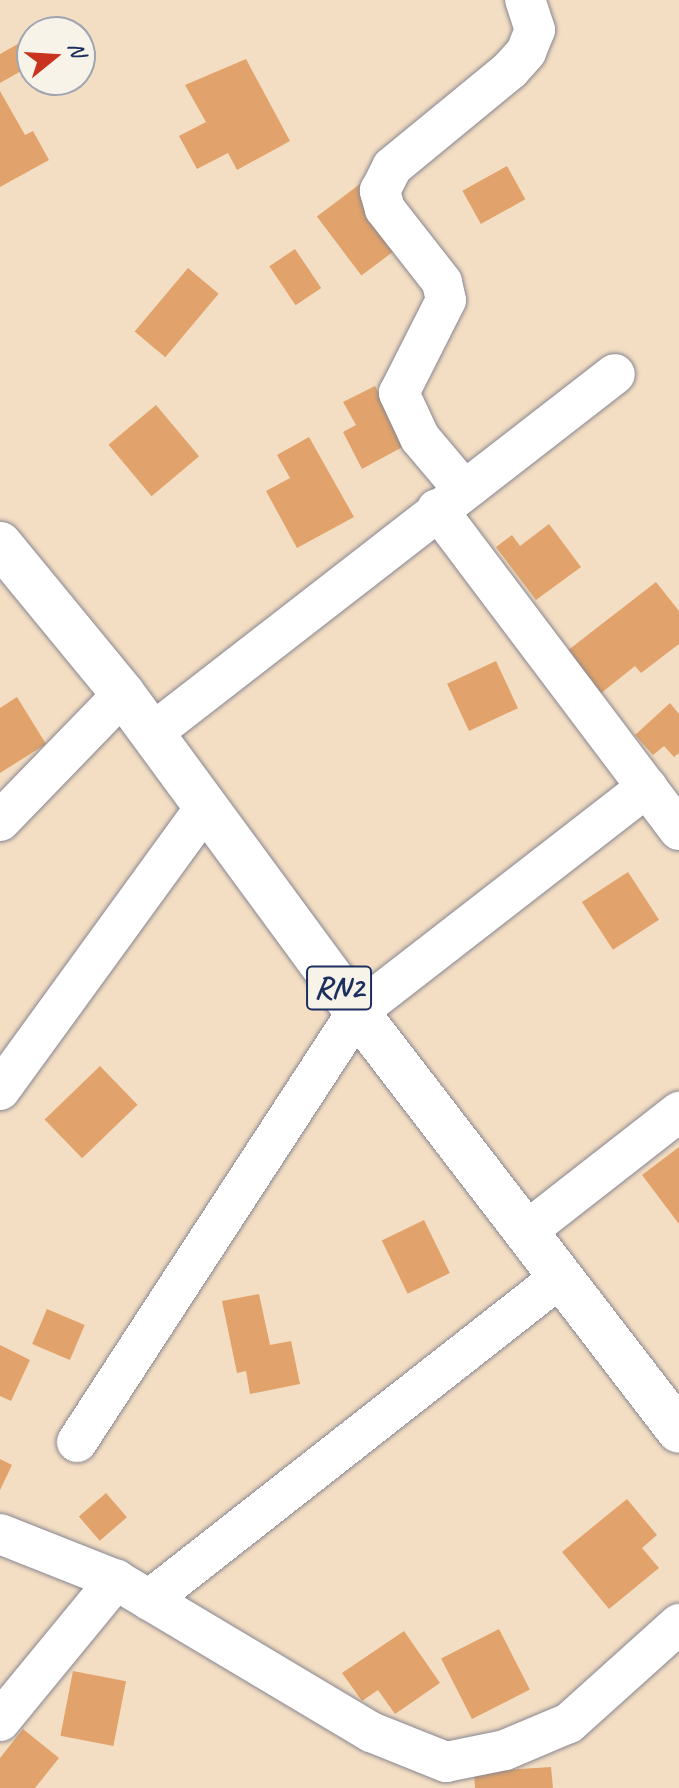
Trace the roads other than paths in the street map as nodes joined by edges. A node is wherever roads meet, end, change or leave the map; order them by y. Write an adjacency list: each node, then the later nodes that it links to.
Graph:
1 (525, 0): 3 (street)
2 (615, 374): 3 (street)
3 (450, 499): 6 (street); 7 (street)
4 (0, 544): 5 (main road, RN2)
5 (123, 694): 6 (main road, RN2); 9 (street)
6 (151, 734): 8 (main road, RN2)
7 (647, 787): 10 (street); 11 (street)
8 (206, 806): 11 (main road, RN2); 12 (street)
9 (0, 821)
10 (679, 830)
11 (357, 1012): 14 (main road, RN2); 17 (street)
12 (0, 1090)
13 (679, 1112): 14 (street)
14 (528, 1230): 15 (main road, RN2)
15 (562, 1276): 16 (main road, RN2); 19 (street)
16 (679, 1431)
17 (77, 1442)
18 (0, 1534): 19 (street)
19 (132, 1590): 20 (street); 21 (street)
20 (679, 1624)
21 (0, 1721)

